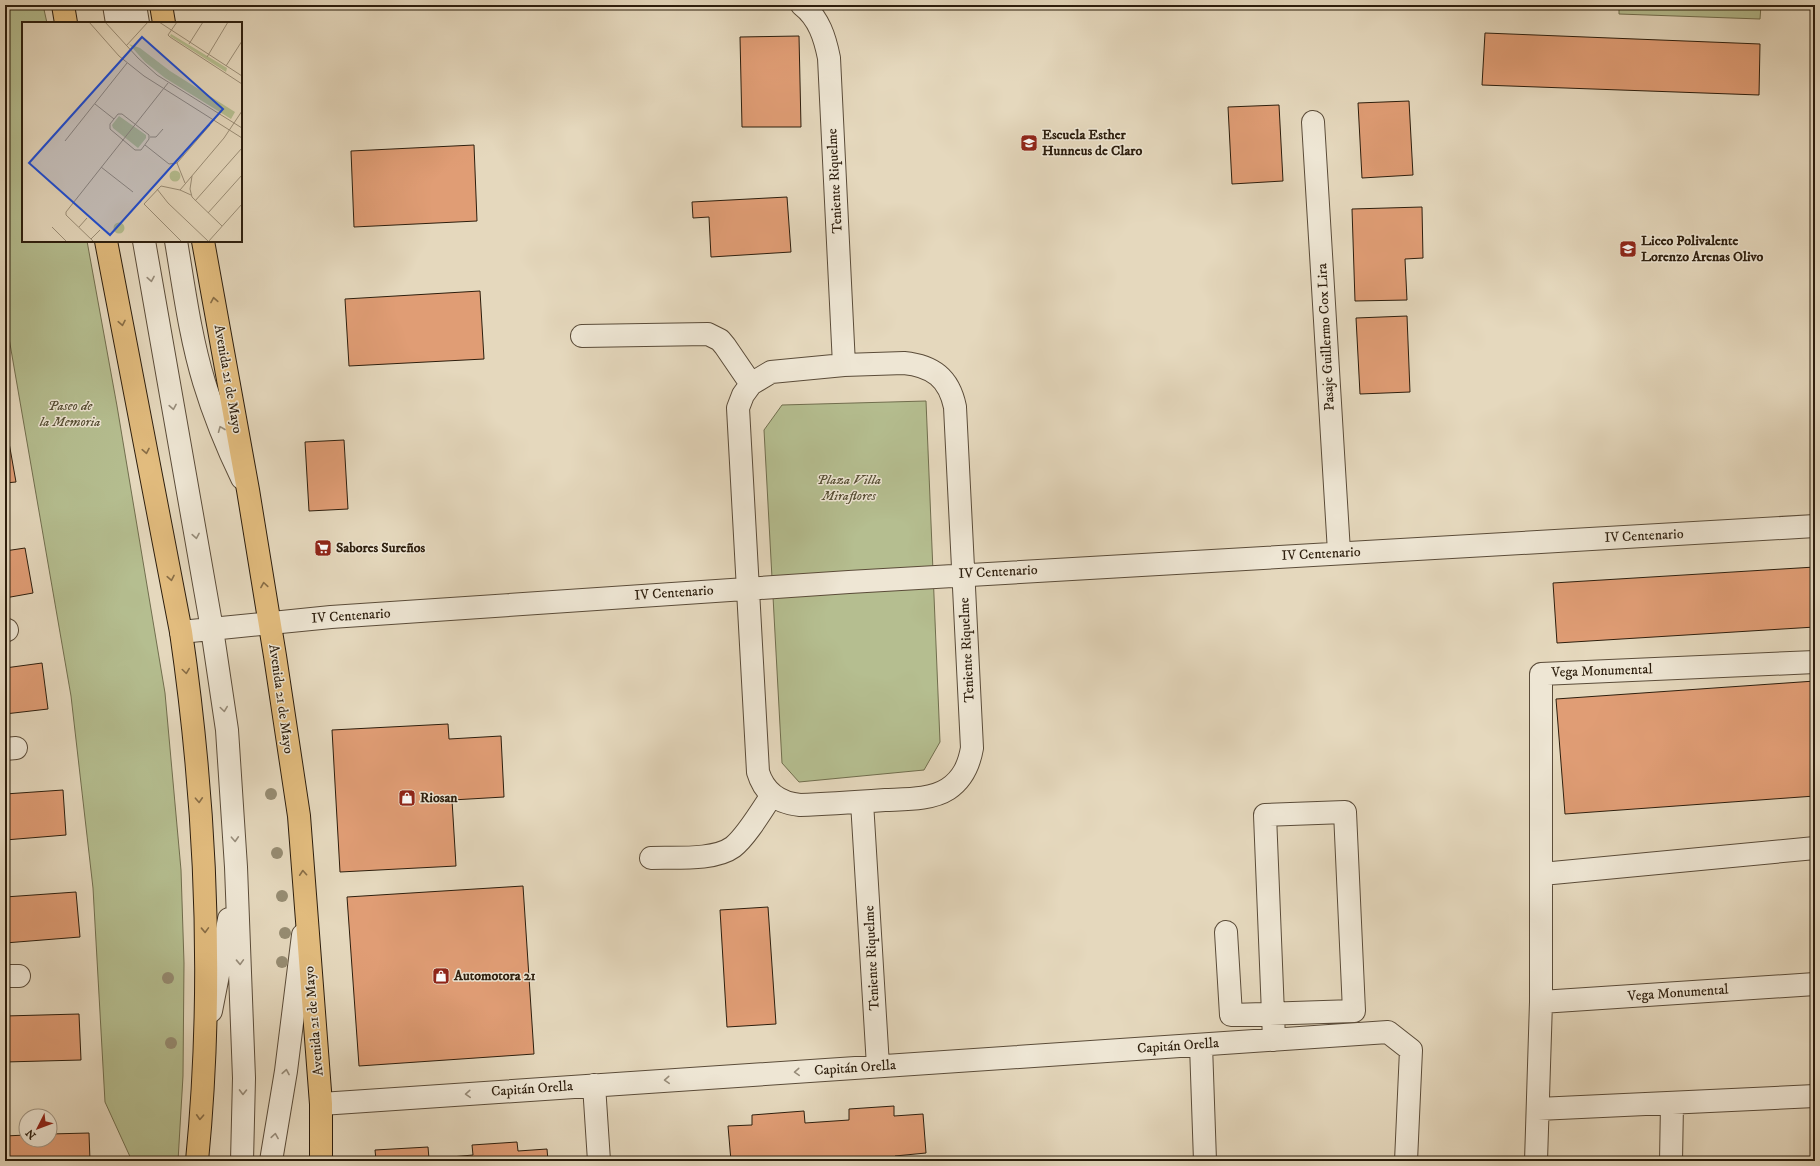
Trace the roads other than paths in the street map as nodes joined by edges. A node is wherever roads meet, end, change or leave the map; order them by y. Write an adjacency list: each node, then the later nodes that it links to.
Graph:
1 (63, 5): 6 (main road)
2 (114, 5): 7 (street)
3 (134, 5): 8 (street)
4 (161, 5): 9 (main road)
5 (802, 5): 16 (street, Teniente Riquelme)
6 (66, 22)
7 (117, 22)
8 (138, 22)
9 (164, 22)
10 (1313, 122): 20 (street, Pasaje Guillermo Cox Lira)
11 (106, 242): 25 (main road, one-way to 25)
12 (144, 242): 24 (street, one-way to 24)
13 (176, 242): 18 (street, one-way to 13)
14 (203, 242): 18 (main road, Avenida 21 de Mayo, one-way to 14)
15 (582, 336): 17 (street)
16 (844, 365): 17 (street, Teniente Riquelme); 21 (street, Teniente Riquelme)
17 (751, 384): 22 (street, Teniente Riquelme)
18 (248, 490): 23 (main road, Avenida 21 de Mayo, one-way to 18)
19 (1815, 526): 20 (street, IV Centenario)
20 (1339, 552): 21 (street, IV Centenario)
21 (963, 574): 22 (street, IV Centenario); 28 (street, Teniente Riquelme)
22 (748, 588): 23 (street, IV Centenario); 27 (street, Teniente Riquelme)
23 (270, 623): 24 (street, IV Centenario); 33 (main road, Avenida 21 de Mayo, one-way to 23)
24 (212, 629): 25 (street, IV Centenario); 31 (street, one-way to 31)
25 (181, 632): 40 (main road, one-way to 40)
26 (1815, 662): 32 (street, Vega Monumental)
27 (772, 795): 28 (street, Teniente Riquelme); 30 (street)
28 (862, 802): 41 (street, Teniente Riquelme)
29 (1815, 848): 32 (street)
30 (651, 858)
31 (236, 867): 40 (street); 48 (street, one-way to 48)
32 (1542, 874): 36 (street, Vega Monumental)
33 (305, 912): 44 (main road, Avenida 21 de Mayo); 49 (street, one-way to 33)
34 (1226, 932): 37 (street)
35 (1815, 984): 36 (street, Vega Monumental)
36 (1541, 1002): 46 (street, Vega Monumental)
37 (1273, 1014): 37 (street); 38 (street)
38 (1274, 1040): 39 (street, Capitán Orella); 53 (street, Capitán Orella)
39 (1201, 1045): 41 (street, Capitán Orella); 52 (street)
40 (204, 1050): 47 (main road, one-way to 47)
41 (878, 1066): 42 (street, Capitán Orella, one-way to 42)
42 (594, 1085): 44 (street, Capitán Orella, one-way to 44); 51 (street)
43 (1815, 1096): 45 (street)
44 (321, 1104): 50 (main road, Avenida 21 de Mayo)
45 (1672, 1104): 46 (street); 55 (street)
46 (1538, 1109): 54 (street, Vega Monumental)
47 (197, 1161)
48 (242, 1161)
49 (271, 1161)
50 (321, 1161)
51 (599, 1161)
52 (1205, 1161)
53 (1406, 1161)
54 (1536, 1161)
55 (1671, 1161)

